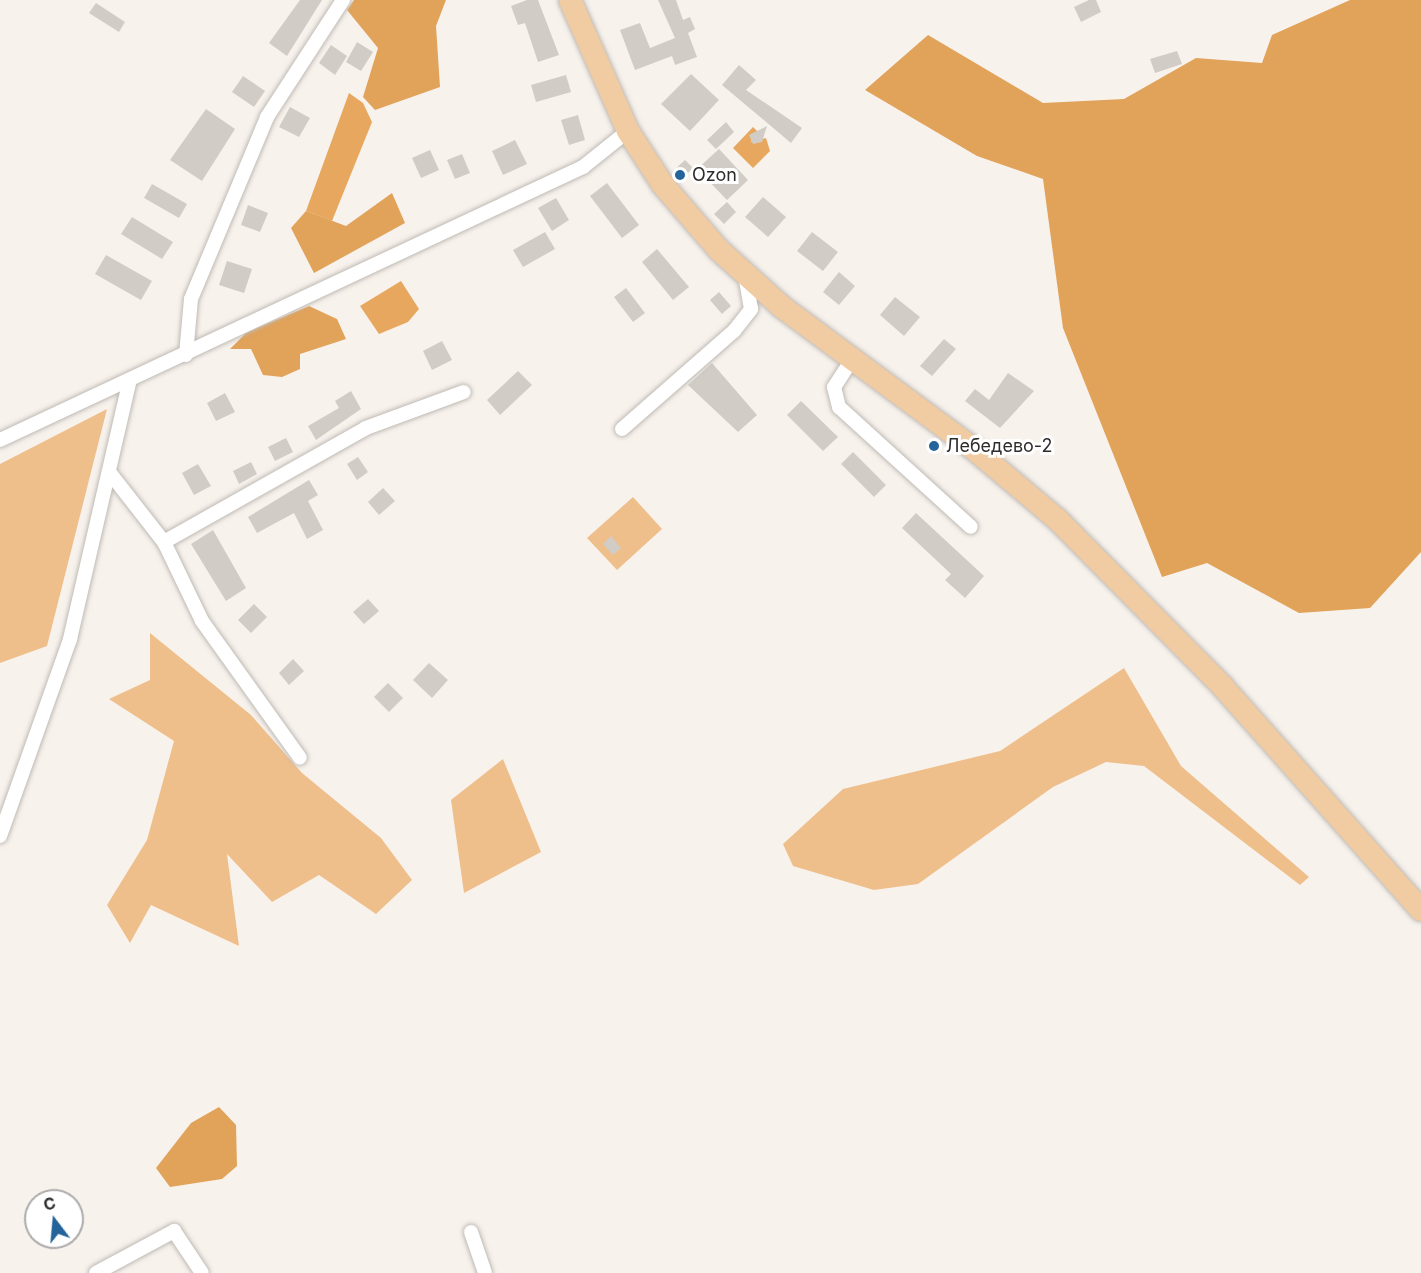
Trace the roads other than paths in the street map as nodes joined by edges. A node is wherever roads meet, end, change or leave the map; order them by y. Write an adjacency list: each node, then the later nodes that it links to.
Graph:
1 (343, 0): 5 (street)
2 (570, 0): 3 (main road)
3 (628, 131): 4 (main road); 5 (street)
4 (745, 276): 6 (main road); 9 (street)
5 (186, 355): 7 (street)
6 (853, 358): 12 (street); 16 (main road)
7 (129, 380): 10 (street); 11 (street)
8 (464, 392): 13 (street)
9 (622, 429)
10 (0, 440)
11 (110, 473): 13 (street); 15 (street)
12 (971, 527)
13 (164, 542): 14 (street)
14 (300, 758)
15 (0, 836)
16 (1421, 910)
17 (471, 1232): 20 (street)
18 (96, 1273): 19 (street)
19 (202, 1273)
20 (485, 1273)

